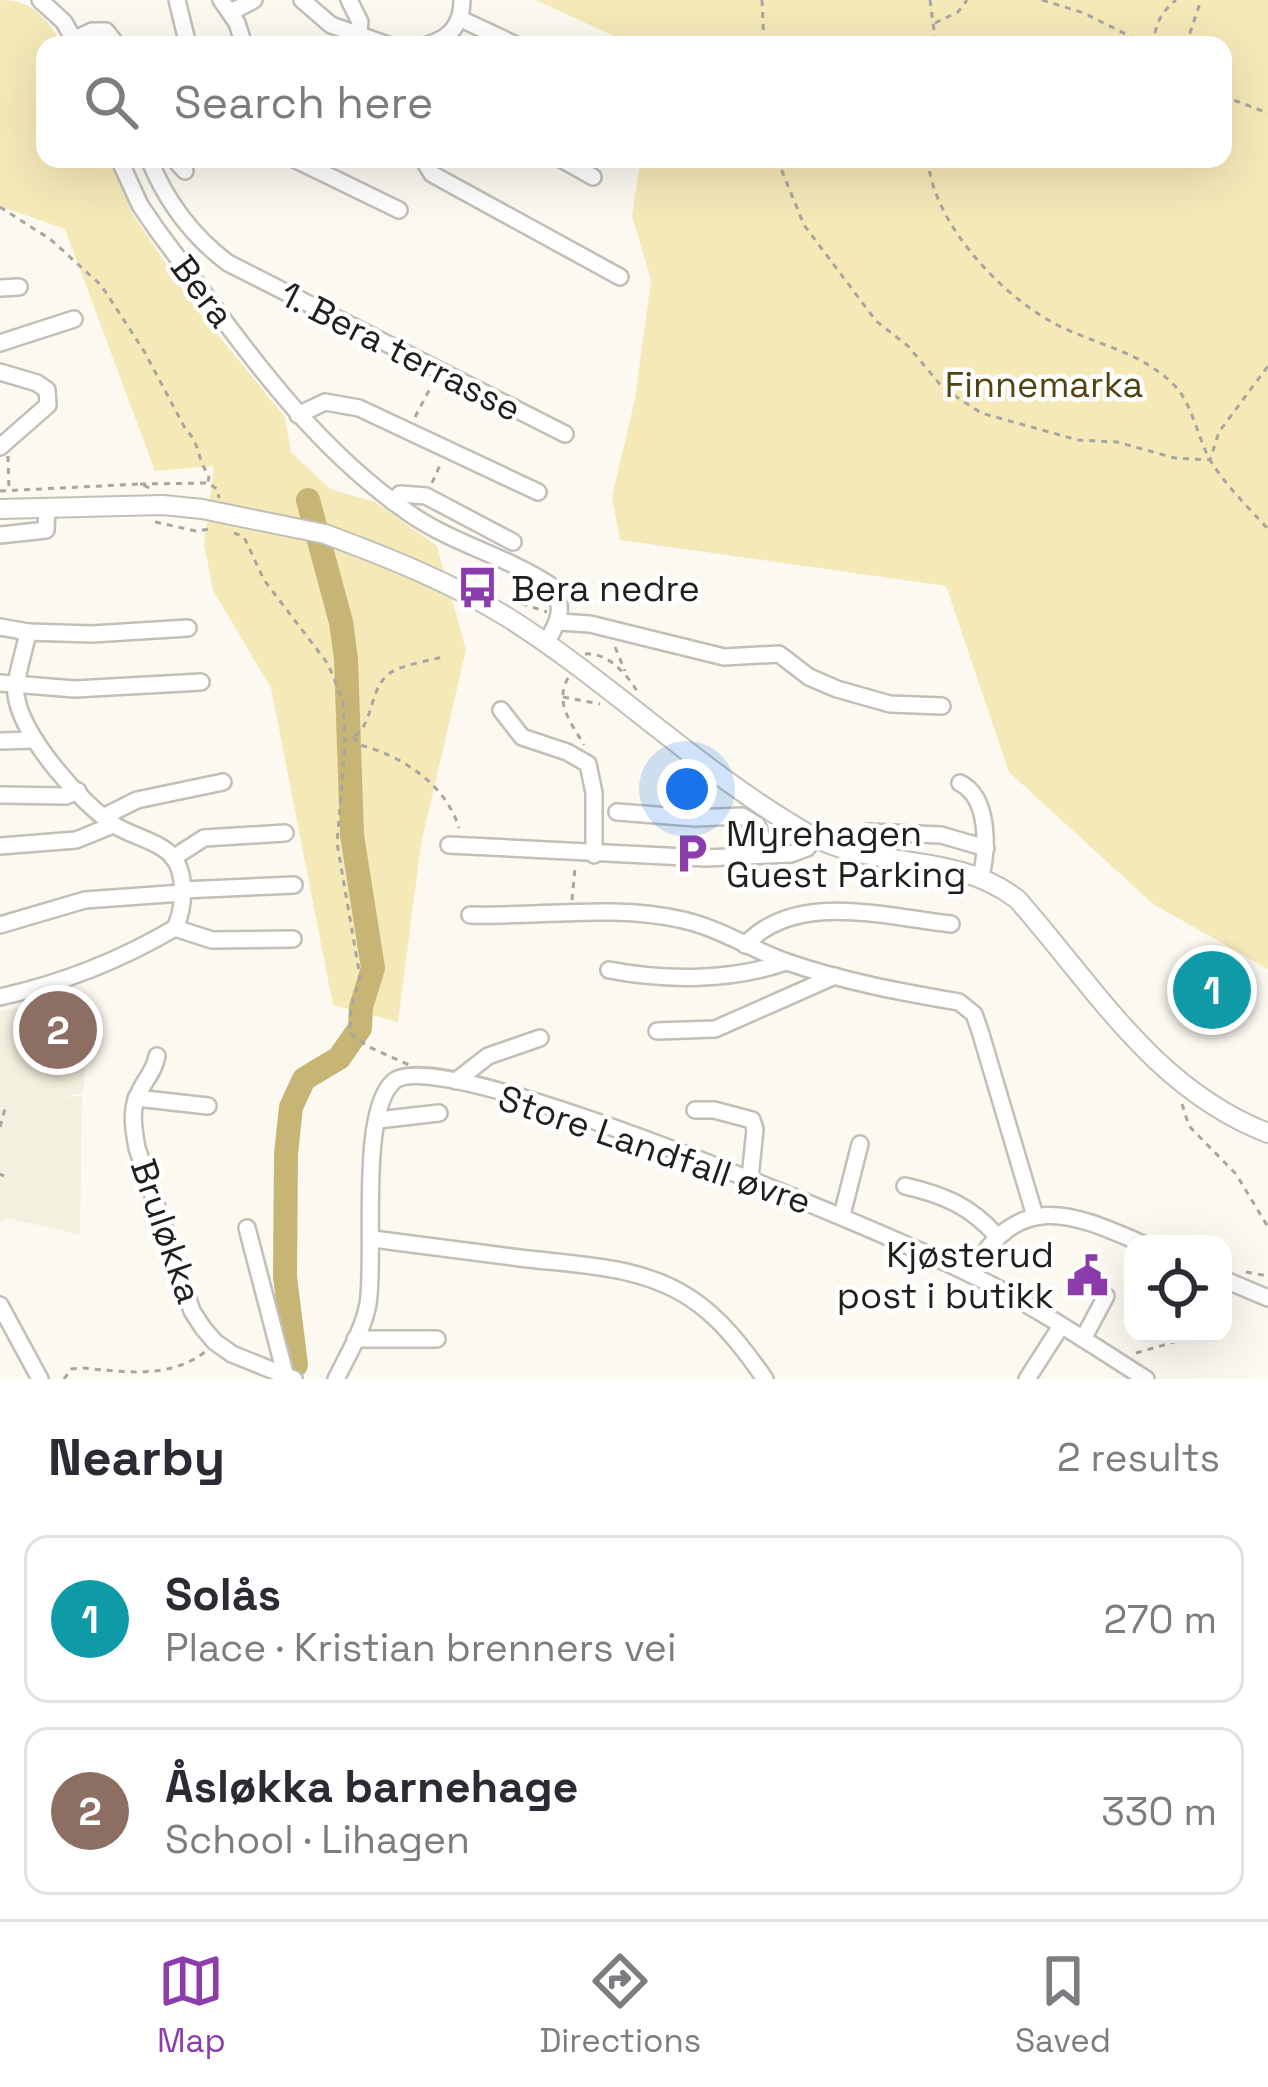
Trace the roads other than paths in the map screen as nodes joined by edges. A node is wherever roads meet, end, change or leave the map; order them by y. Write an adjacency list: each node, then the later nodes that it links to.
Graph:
1 (40, 0): 9 (street)
2 (176, 0): 10 (street)
3 (254, 0): 7 (street)
4 (302, 0): 12 (street)
5 (349, 0): 13 (street)
6 (462, 0): 8 (street)
7 (226, 6): 11 (street)
8 (461, 19): 14 (street); 15 (street)
9 (72, 36)
10 (186, 36)
11 (240, 36)
12 (356, 36)
13 (358, 36)
14 (446, 36)
15 (497, 36)
16 (123, 168): 29 (street, Bera)
17 (153, 168): 30 (street, 1. Bera terrasse)
18 (313, 168): 22 (street)
19 (428, 168): 23 (street)
20 (577, 168): 21 (street)
21 (593, 177)
22 (399, 211)
23 (620, 277)
24 (19, 287): 25 (street)
25 (0, 288)
26 (74, 319): 27 (street)
27 (0, 343)
28 (0, 372): 31 (street)
29 (298, 416): 32 (street); 33 (street, Bera)
30 (565, 434)
31 (0, 447)
32 (538, 492)
33 (393, 502): 37 (street); 38 (street, Bera)
34 (47, 508): 35 (main road); 36 (street); 42 (main road, bridge)
35 (0, 509)
36 (0, 535)
37 (513, 542)
38 (560, 618): 42 (street); 45 (street)
39 (188, 628): 41 (street)
40 (0, 630): 41 (street)
41 (26, 632): 43 (street)
42 (546, 643): 57 (main road)
43 (8, 682): 44 (street); 47 (street)
44 (201, 682)
45 (942, 706)
46 (501, 710): 61 (street)
47 (35, 740): 48 (street); 51 (street)
48 (0, 741)
49 (223, 782): 54 (street)
50 (960, 783): 60 (street)
51 (78, 791): 52 (street); 54 (street)
52 (0, 795)
53 (617, 812): 62 (street)
54 (109, 820): 59 (street); 63 (street)
55 (868, 832): 60 (street)
56 (286, 833): 63 (street)
57 (815, 837): 62 (street); 64 (main road)
58 (456, 845): 61 (street)
59 (0, 846)
60 (986, 848): 64 (street)
61 (585, 854): 62 (street)
62 (770, 854)
63 (173, 858): 66 (street)
64 (981, 876): 86 (main road)
65 (294, 885): 66 (street)
66 (182, 892): 69 (street); 70 (street)
67 (470, 915): 72 (street)
68 (951, 924): 72 (street)
69 (0, 925)
70 (175, 928): 71 (street); 76 (street)
71 (293, 939)
72 (745, 945): 73 (street)
73 (786, 962): 74 (street); 75 (street)
74 (609, 970)
75 (835, 976): 77 (street); 91 (street)
76 (0, 997)
77 (657, 1031)
78 (540, 1038): 80 (street)
79 (157, 1056): 81 (street)
80 (456, 1081): 85 (street, Store Landfall øvre); 88 (street, Store Landfall øvre)
81 (136, 1098): 82 (street, Bruløkka); 105 (street, Bruløkka)
82 (208, 1106)
83 (695, 1110): 88 (street)
84 (439, 1113): 85 (street)
85 (378, 1120): 95 (street)
86 (1268, 1133)
87 (860, 1144): 90 (street)
88 (750, 1178): 90 (street, Store Landfall øvre)
89 (905, 1186): 93 (street)
90 (842, 1215): 96 (street, Store Landfall øvre)
91 (1035, 1216): 93 (street); 94 (street)
92 (248, 1228): 105 (street)
93 (996, 1235): 96 (street)
94 (1124, 1236)
95 (374, 1239): 104 (street); 108 (street)
96 (970, 1274): 101 (street, Store Landfall øvre)
97 (1232, 1283): 99 (street)
98 (1106, 1296): 103 (street)
99 (1268, 1298)
100 (0, 1305): 106 (street)
101 (1060, 1326): 103 (street, Store Landfall øvre); 109 (street)
102 (437, 1339): 104 (street)
103 (1083, 1339): 110 (street, Store Landfall øvre)
104 (355, 1340): 107 (street)
105 (290, 1378)
106 (40, 1379)
107 (336, 1379)
108 (765, 1379)
109 (1027, 1379)
110 (1146, 1379)

